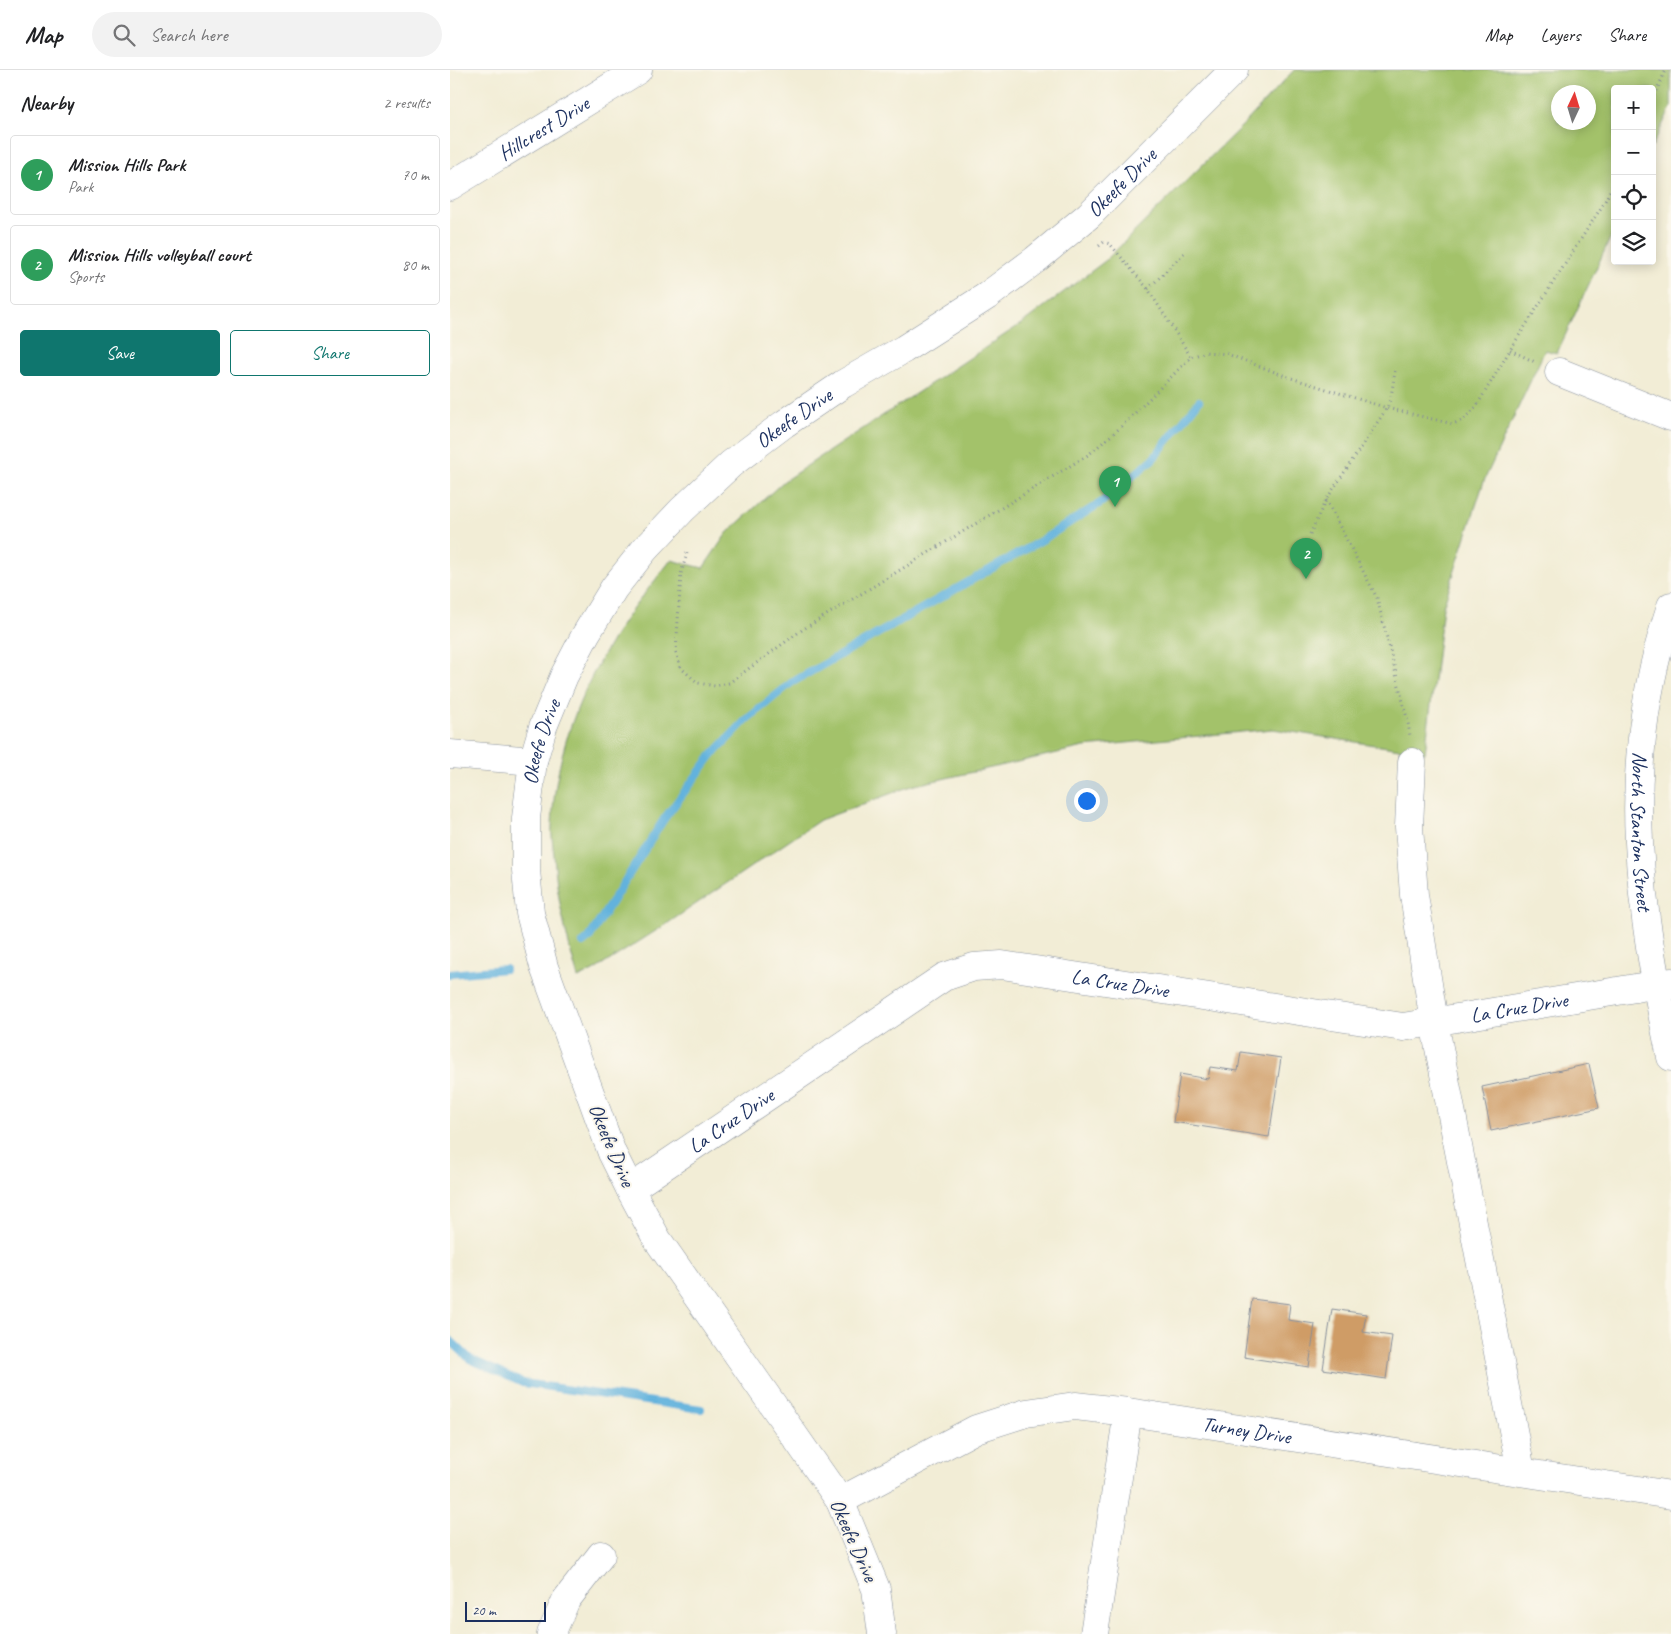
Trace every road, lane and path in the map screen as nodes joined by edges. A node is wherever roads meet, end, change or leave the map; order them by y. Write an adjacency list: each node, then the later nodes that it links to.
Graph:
1 (638, 70): 5 (street, Hillcrest Drive)
2 (1234, 70): 7 (street, Okeefe Drive)
3 (1666, 70): 4 (path)
4 (1656, 91)
5 (450, 186)
6 (1611, 188): 13 (path)
7 (1066, 234): 9 (path); 20 (street, Okeefe Drive)
8 (1184, 252): 9 (path)
9 (1148, 289): 10 (path)
10 (1191, 357): 13 (path); 17 (path)
11 (1395, 371): 13 (path)
12 (1559, 372): 14 (street)
13 (1387, 408): 15 (path)
14 (1671, 417)
15 (1326, 500): 16 (path); 21 (path)
16 (1310, 534)
17 (687, 553)
18 (1671, 606): 22 (street, North Stanton Street)
19 (450, 754): 20 (street)
20 (533, 762): 25 (street, Okeefe Drive)
21 (1412, 762): 23 (street)
22 (1664, 983): 23 (street, La Cruz Drive); 24 (street, North Stanton Street)
23 (1434, 1022): 25 (street, La Cruz Drive); 27 (street)
24 (1671, 1057)
25 (630, 1189): 29 (street, Okeefe Drive)
26 (1128, 1412): 27 (street, Turney Drive); 29 (street, Turney Drive); 33 (street)
27 (1521, 1471): 28 (street, Turney Drive)
28 (1671, 1494)
29 (840, 1501): 32 (street, Okeefe Drive)
30 (600, 1555): 31 (street)
31 (551, 1634)
32 (882, 1634)
33 (1094, 1634)

